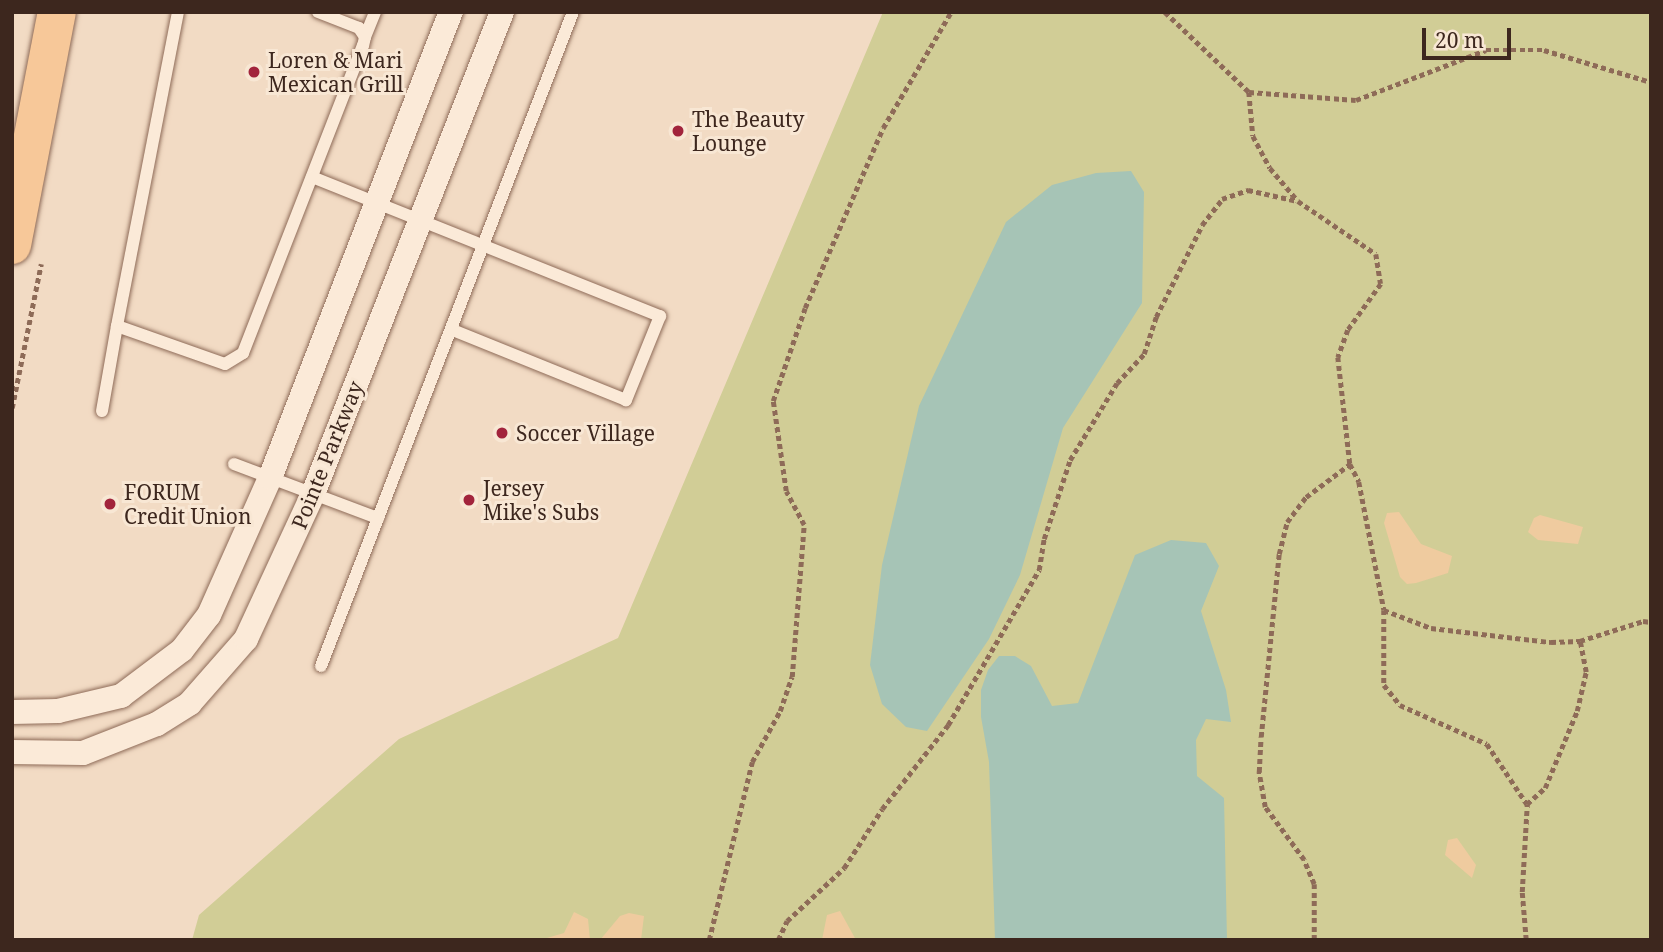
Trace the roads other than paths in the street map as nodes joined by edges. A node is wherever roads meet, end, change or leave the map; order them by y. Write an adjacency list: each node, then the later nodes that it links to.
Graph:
1 (57, 12): 12 (main road)
2 (178, 12): 14 (lane)
3 (318, 12): 8 (lane)
4 (374, 12): 8 (lane)
5 (451, 12): 10 (street)
6 (502, 12): 11 (street, Pointe Parkway)
7 (573, 12): 13 (lane)
8 (365, 37): 9 (lane)
9 (312, 177): 10 (lane); 14 (lane)
10 (375, 203): 11 (lane); 18 (street)
11 (420, 220): 13 (lane); 19 (street, Pointe Parkway)
12 (12, 245)
13 (485, 247): 15 (lane); 15 (lane)
14 (117, 326): 16 (lane)
15 (453, 330): 20 (lane)
16 (102, 411)
17 (234, 464): 18 (lane)
18 (270, 478): 19 (lane); 22 (street)
19 (313, 494): 20 (lane); 23 (street, Pointe Parkway)
20 (378, 518): 21 (lane)
21 (321, 666)
22 (12, 712)
23 (12, 752)

